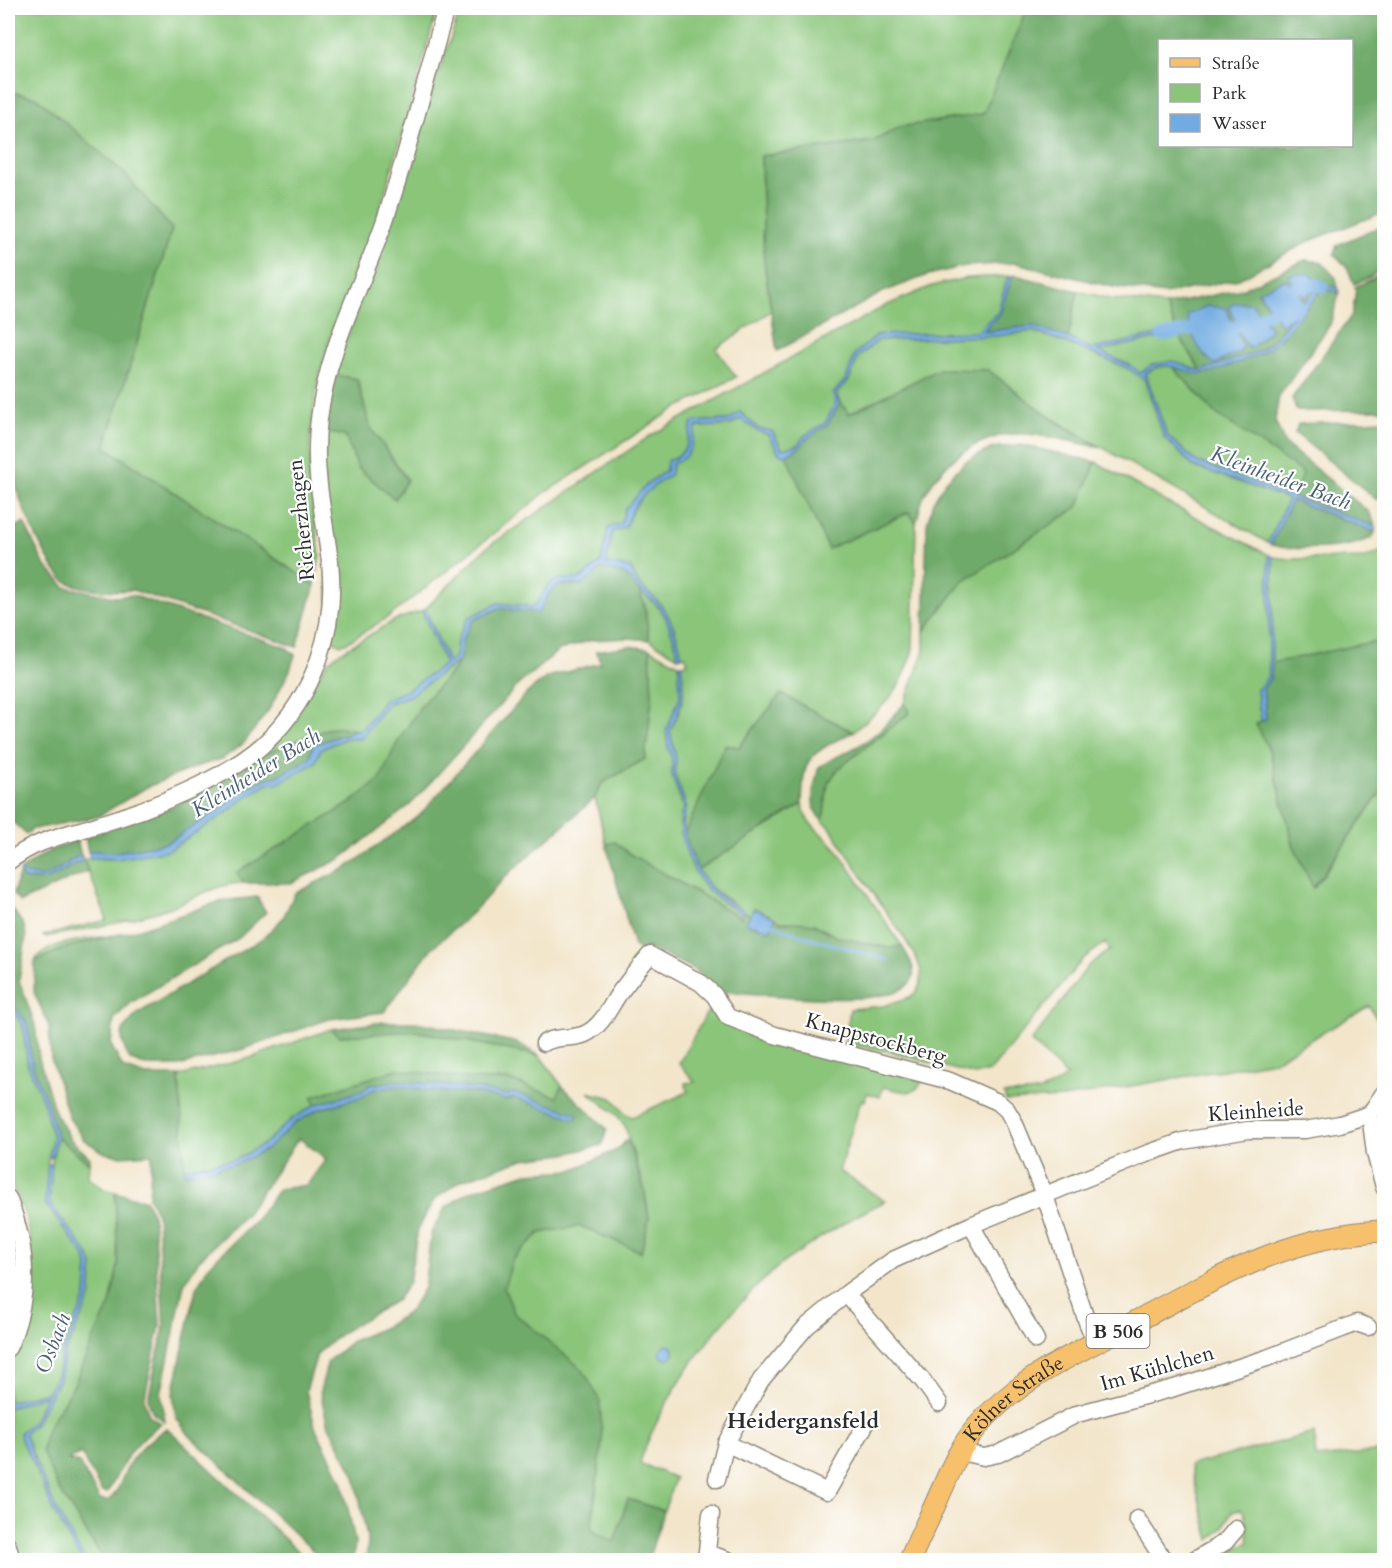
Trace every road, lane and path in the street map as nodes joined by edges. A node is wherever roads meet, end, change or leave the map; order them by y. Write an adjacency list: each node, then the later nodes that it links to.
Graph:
1 (446, 8): 2 (street, Richerzhagen)
2 (8, 862)
3 (544, 1043): 7 (street, Knappstockberg)
4 (1384, 1093): 5 (street)
5 (1371, 1114): 6 (street); 7 (street, Kleinheide)
6 (1384, 1187)
7 (1045, 1196): 9 (street, Kleinheide); 14 (street, Knappstockberg)
8 (8, 1197): 15 (street)
9 (971, 1225): 11 (street, Kleinheide); 13 (street)
10 (1384, 1231): 14 (main road, Kölner Straße / B 506)
11 (846, 1294): 16 (street); 18 (street, Kleinheide)
12 (1368, 1327): 19 (street, Im Kühlchen)
13 (1036, 1340)
14 (1096, 1343): 19 (main road, Kölner Straße / B 506)
15 (8, 1348)
16 (939, 1403)
17 (864, 1426): 18 (street)
18 (726, 1443): 20 (street, Kleinheide)
19 (960, 1452): 28 (main road, Kölner Straße / B 506)
20 (717, 1479)
21 (711, 1514): 25 (street)
22 (1137, 1519): 29 (street)
23 (1236, 1529): 30 (street)
24 (8, 1546): 26 (street)
25 (707, 1557): 27 (street)
26 (12, 1560)
27 (728, 1560)
28 (910, 1560)
29 (1164, 1560)
30 (1195, 1560)

